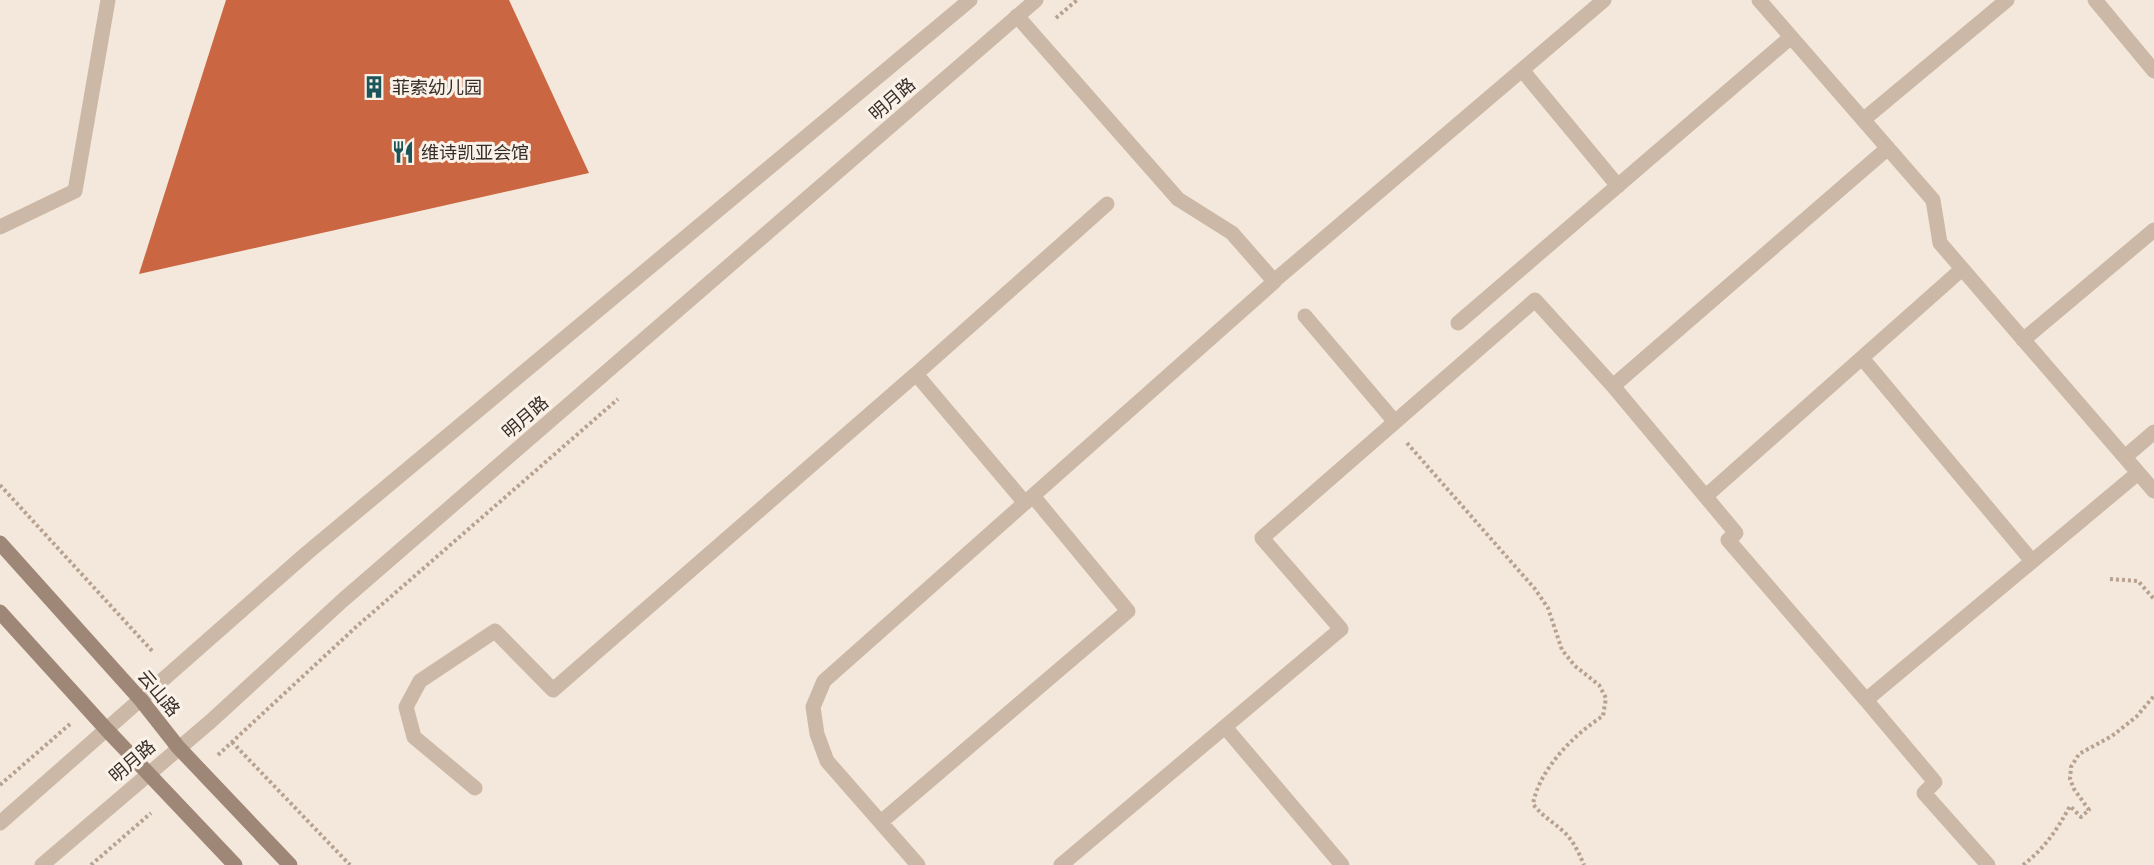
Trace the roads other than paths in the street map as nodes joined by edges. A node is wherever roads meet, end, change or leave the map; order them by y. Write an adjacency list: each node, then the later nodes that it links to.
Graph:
1 (108, 0): 16 (street)
2 (970, 0): 36 (street, 明月路)
3 (1036, 0): 8 (street, 明月路)
4 (1604, 0): 10 (street)
5 (1759, 0): 9 (street)
6 (2007, 0): 12 (street)
7 (2095, 0): 11 (street)
8 (1017, 16): 19 (street); 40 (street, 明月路)
9 (1791, 37): 12 (street); 14 (street)
10 (1522, 70): 14 (street); 19 (street)
11 (2154, 71)
12 (1863, 120): 13 (street)
13 (1888, 148): 18 (street); 25 (street)
14 (1618, 186): 21 (street)
15 (1107, 204): 24 (street)
16 (0, 227)
17 (2154, 230): 22 (street)
18 (1962, 269): 22 (street); 23 (street)
19 (1275, 281): 32 (street)
20 (1305, 316): 26 (street)
21 (1458, 322)
22 (2024, 340): 28 (street)
23 (1862, 358): 31 (street); 34 (street)
24 (916, 374): 32 (street); 42 (street)
25 (1612, 386): 26 (street); 31 (street)
26 (1393, 424): 38 (street)
27 (2154, 432): 28 (street)
28 (2125, 457): 29 (street)
29 (2138, 473): 30 (street); 34 (street)
30 (2154, 491)
31 (1706, 496): 37 (street)
32 (1029, 499): 43 (street); 43 (street)
33 (0, 543): 36 (main road, 云山路)
34 (2032, 561): 37 (street)
35 (0, 612): 39 (main road)
36 (141, 700): 39 (street, 明月路); 40 (main road, 云山路)
37 (1866, 700): 51 (street)
38 (1225, 727): 49 (street); 50 (street)
39 (107, 730): 41 (main road); 44 (street, 明月路)
40 (178, 747): 41 (street, 明月路); 47 (main road, 云山路)
41 (148, 774): 45 (street, 明月路); 46 (main road)
42 (475, 788)
43 (881, 822): 48 (street)
44 (0, 823)
45 (42, 865)
46 (235, 865)
47 (290, 865)
48 (918, 865)
49 (1060, 865)
50 (1342, 865)
51 (1988, 865)

